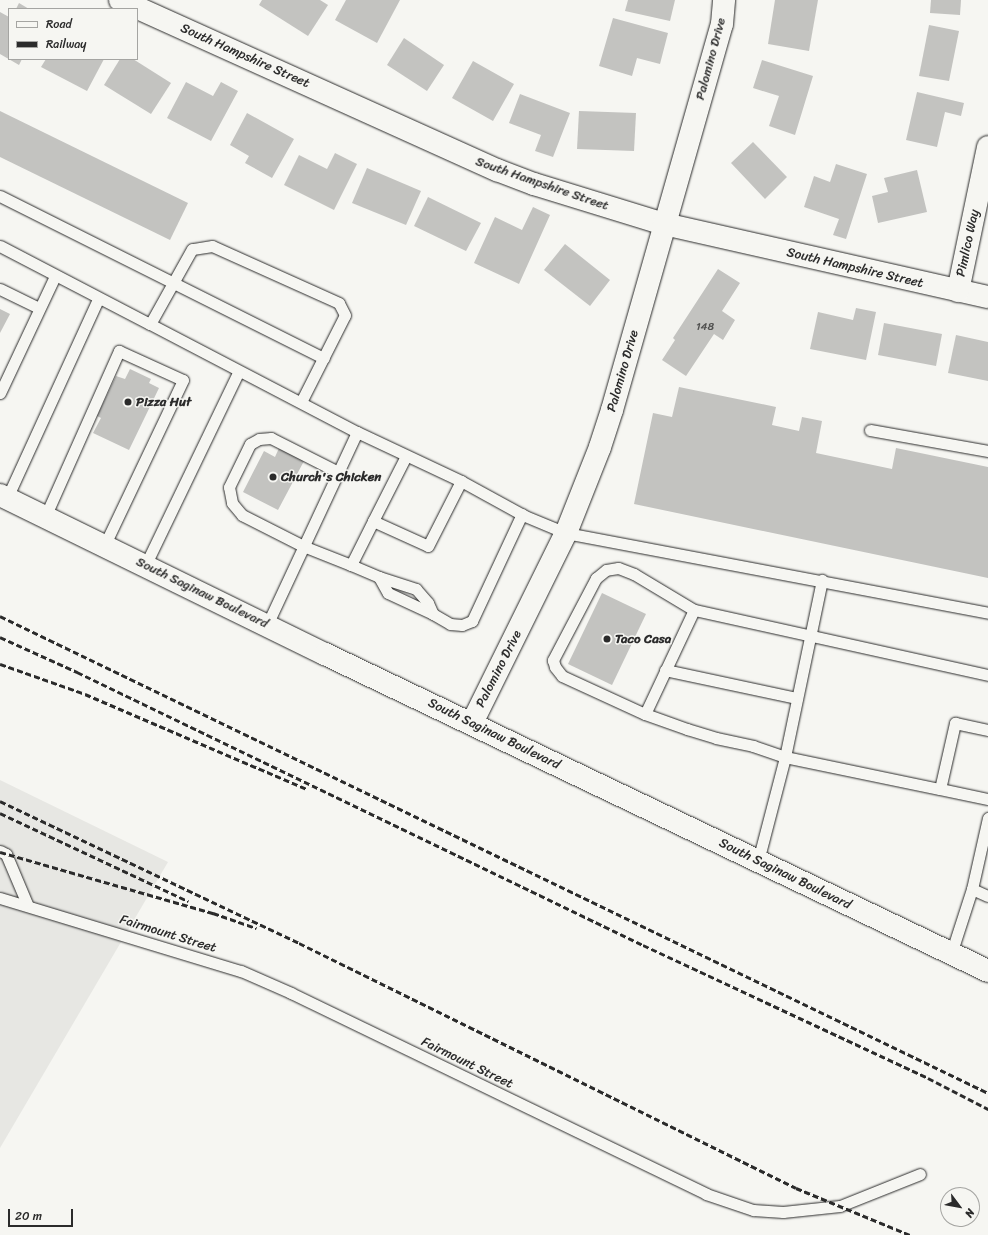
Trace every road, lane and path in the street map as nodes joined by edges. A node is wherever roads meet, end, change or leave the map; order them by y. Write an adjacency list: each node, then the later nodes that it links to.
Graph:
1 (120, 0): 4 (street, South Hampshire Street)
2 (724, 0): 7 (street, Palomino Drive)
3 (138, 8): 7 (street, South Hampshire Street)
4 (138, 8)
5 (988, 147): 12 (street, Pimlico Way)
6 (0, 196): 10 (lane)
7 (664, 224): 12 (street, South Hampshire Street); 31 (street, Palomino Drive)
8 (0, 246): 9 (lane)
9 (55, 276): 14 (lane); 15 (lane)
10 (173, 283): 16 (lane); 17 (lane); 17 (lane)
11 (0, 289): 15 (lane)
12 (958, 291): 13 (street, South Hampshire Street)
13 (988, 297)
14 (98, 299): 16 (lane); 27 (lane)
15 (38, 308): 19 (lane)
16 (150, 324): 18 (lane)
17 (324, 358): 20 (lane)
18 (238, 371): 20 (lane); 35 (lane)
19 (0, 393)
20 (301, 402): 22 (lane)
21 (870, 430): 23 (lane)
22 (357, 432): 24 (lane); 25 (lane)
23 (988, 451)
24 (406, 456): 26 (lane); 30 (lane)
25 (338, 472): 33 (lane); 33 (lane)
26 (461, 482): 28 (lane); 30 (lane)
27 (4, 496): 29 (street, South Saginaw Boulevard)
28 (522, 514): 31 (lane); 40 (lane)
29 (45, 517): 32 (street, South Saginaw Boulevard); 32 (lane)
30 (373, 521): 34 (lane)
31 (566, 533): 37 (lane); 47 (street, Palomino Drive)
32 (104, 546): 35 (street, South Saginaw Boulevard)
33 (303, 546): 34 (lane); 41 (lane)
34 (351, 565): 36 (lane)
35 (146, 566): 41 (street, South Saginaw Boulevard)
36 (380, 577): 40 (lane); 40 (lane)
37 (822, 580): 39 (lane); 42 (lane)
38 (694, 610): 42 (lane); 43 (lane); 46 (lane)
39 (988, 612)
40 (432, 614)
41 (267, 625): 47 (street, South Saginaw Boulevard)
42 (811, 635): 44 (lane); 45 (lane)
43 (665, 670): 45 (lane); 46 (lane)
44 (988, 675)
45 (797, 698): 49 (lane)
46 (645, 714): 49 (lane)
47 (472, 723): 54 (street, South Saginaw Boulevard)
48 (988, 730): 50 (lane)
49 (785, 758): 50 (lane); 54 (lane)
50 (940, 789): 51 (lane)
51 (988, 799)
52 (988, 818): 55 (lane)
53 (0, 851): 58 (lane)
54 (758, 861): 59 (street, South Saginaw Boulevard)
55 (972, 889): 56 (lane); 59 (lane)
56 (988, 896)
57 (0, 898): 58 (lane, Fairmount Street)
58 (28, 906): 61 (lane, Fairmount Street)
59 (951, 954): 60 (street, South Saginaw Boulevard)
60 (988, 970)
61 (920, 1174)

